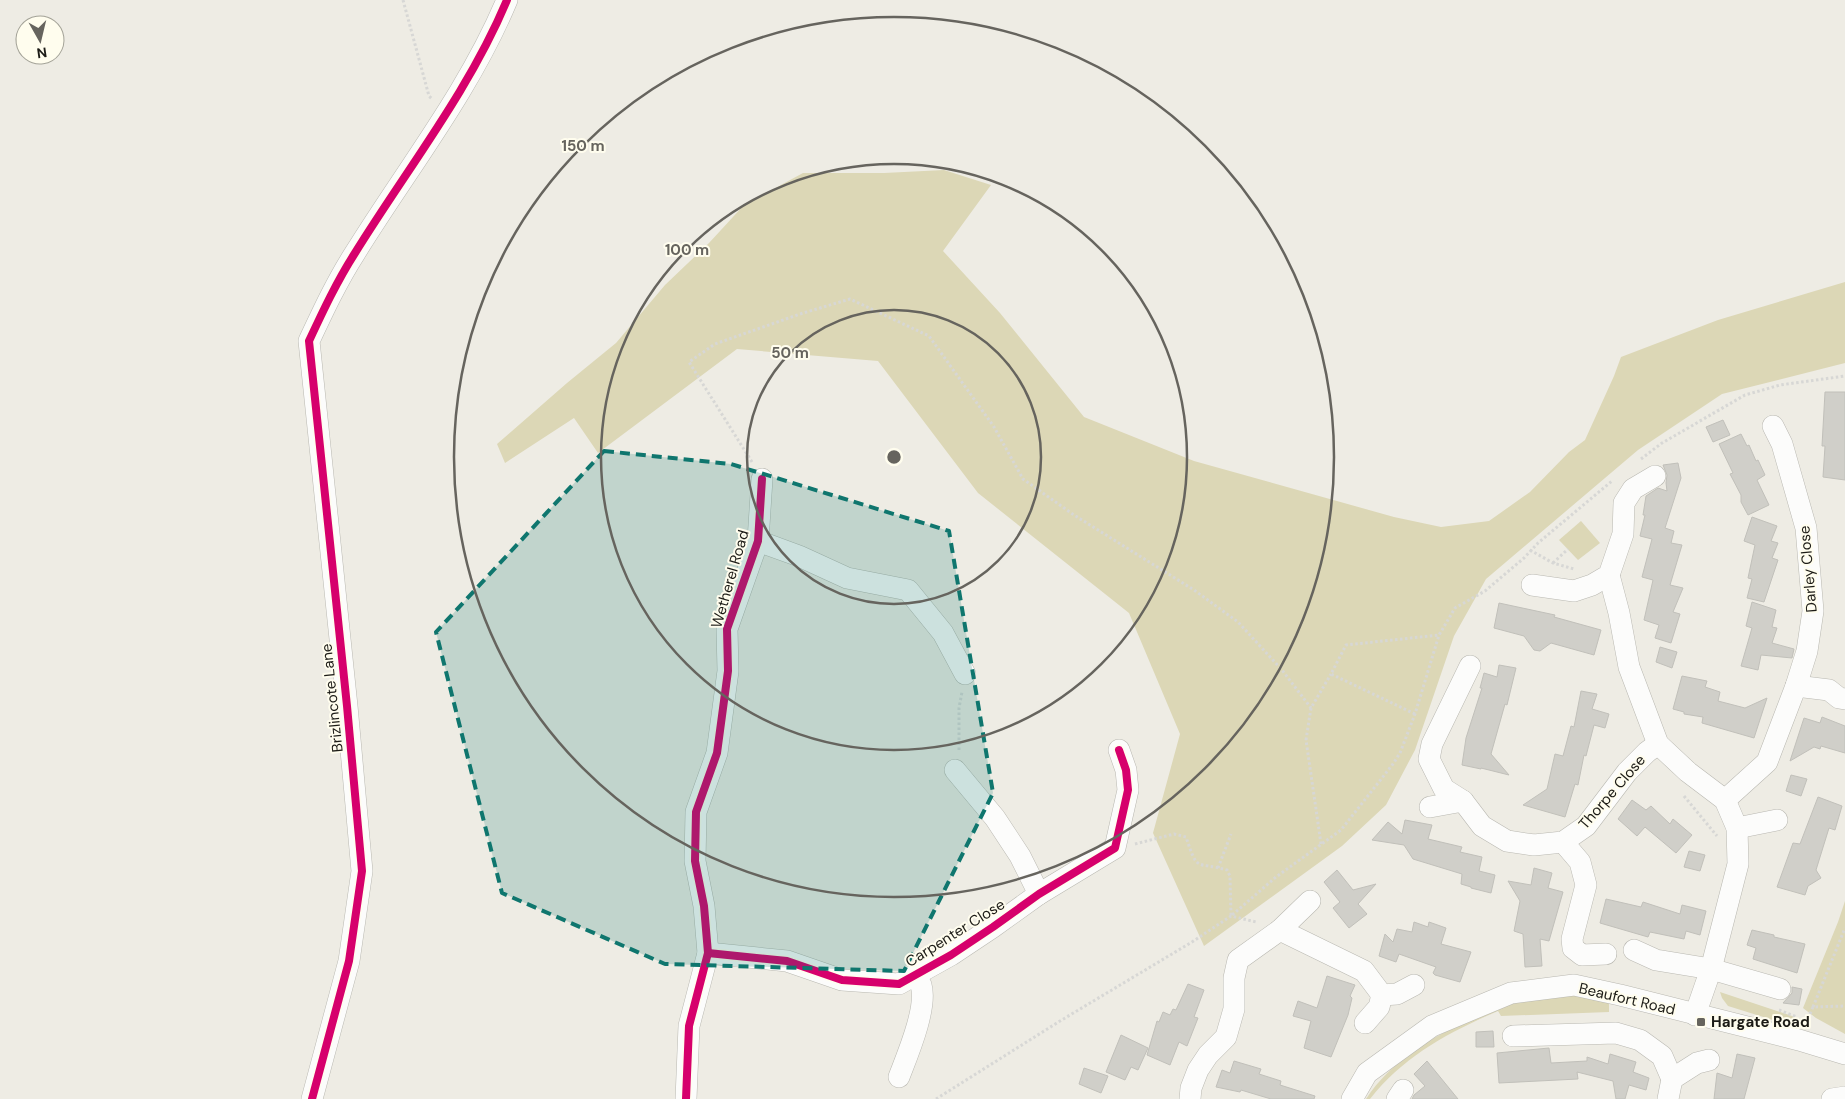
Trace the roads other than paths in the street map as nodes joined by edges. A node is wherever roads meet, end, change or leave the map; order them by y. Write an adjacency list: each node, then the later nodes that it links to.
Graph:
1 (507, 0): 40 (street, Brizlincote Lane)
2 (1773, 426): 10 (street, Darley Close)
3 (1655, 476): 6 (street)
4 (762, 479): 5 (street, Wetherel Road)
5 (758, 541): 9 (street); 25 (street, Wetherel Road)
6 (1609, 575): 7 (street); 12 (street)
7 (1532, 585)
8 (1470, 666): 16 (street, Thorpe Close)
9 (965, 674)
10 (1796, 686): 11 (street); 15 (street, Darley Close)
11 (1837, 694)
12 (1658, 744): 15 (street); 20 (street, Thorpe Close)
13 (1119, 750): 21 (street, Carpenter Close)
14 (955, 770): 21 (street)
15 (1725, 800): 19 (street)
16 (1463, 801): 17 (street); 20 (street, Thorpe Close)
17 (1430, 807)
18 (1777, 820): 19 (street)
19 (1737, 828): 27 (street)
20 (1563, 842): 26 (street)
21 (1039, 894): 28 (street, Carpenter Close)
22 (1310, 901): 23 (street)
23 (1280, 930): 31 (street); 42 (street)
24 (1634, 950): 27 (street)
25 (708, 953): 28 (street, Carpenter Close); 41 (street, Wetherel Road)
26 (1606, 954)
27 (1711, 969): 30 (street); 32 (street)
28 (915, 975): 37 (street)
29 (1414, 986): 31 (street)
30 (1780, 989)
31 (1382, 996): 33 (street)
32 (1695, 1015): 35 (street, Beaufort Road); 43 (street, Beaufort Road)
33 (1365, 1023)
34 (1513, 1036): 38 (street)
35 (1845, 1054)
36 (1709, 1060): 38 (street)
37 (899, 1077)
38 (1670, 1089)
39 (1845, 1097): 44 (street)
40 (312, 1099)
41 (686, 1099)
42 (1190, 1099)
43 (1352, 1099)
44 (1832, 1099)

